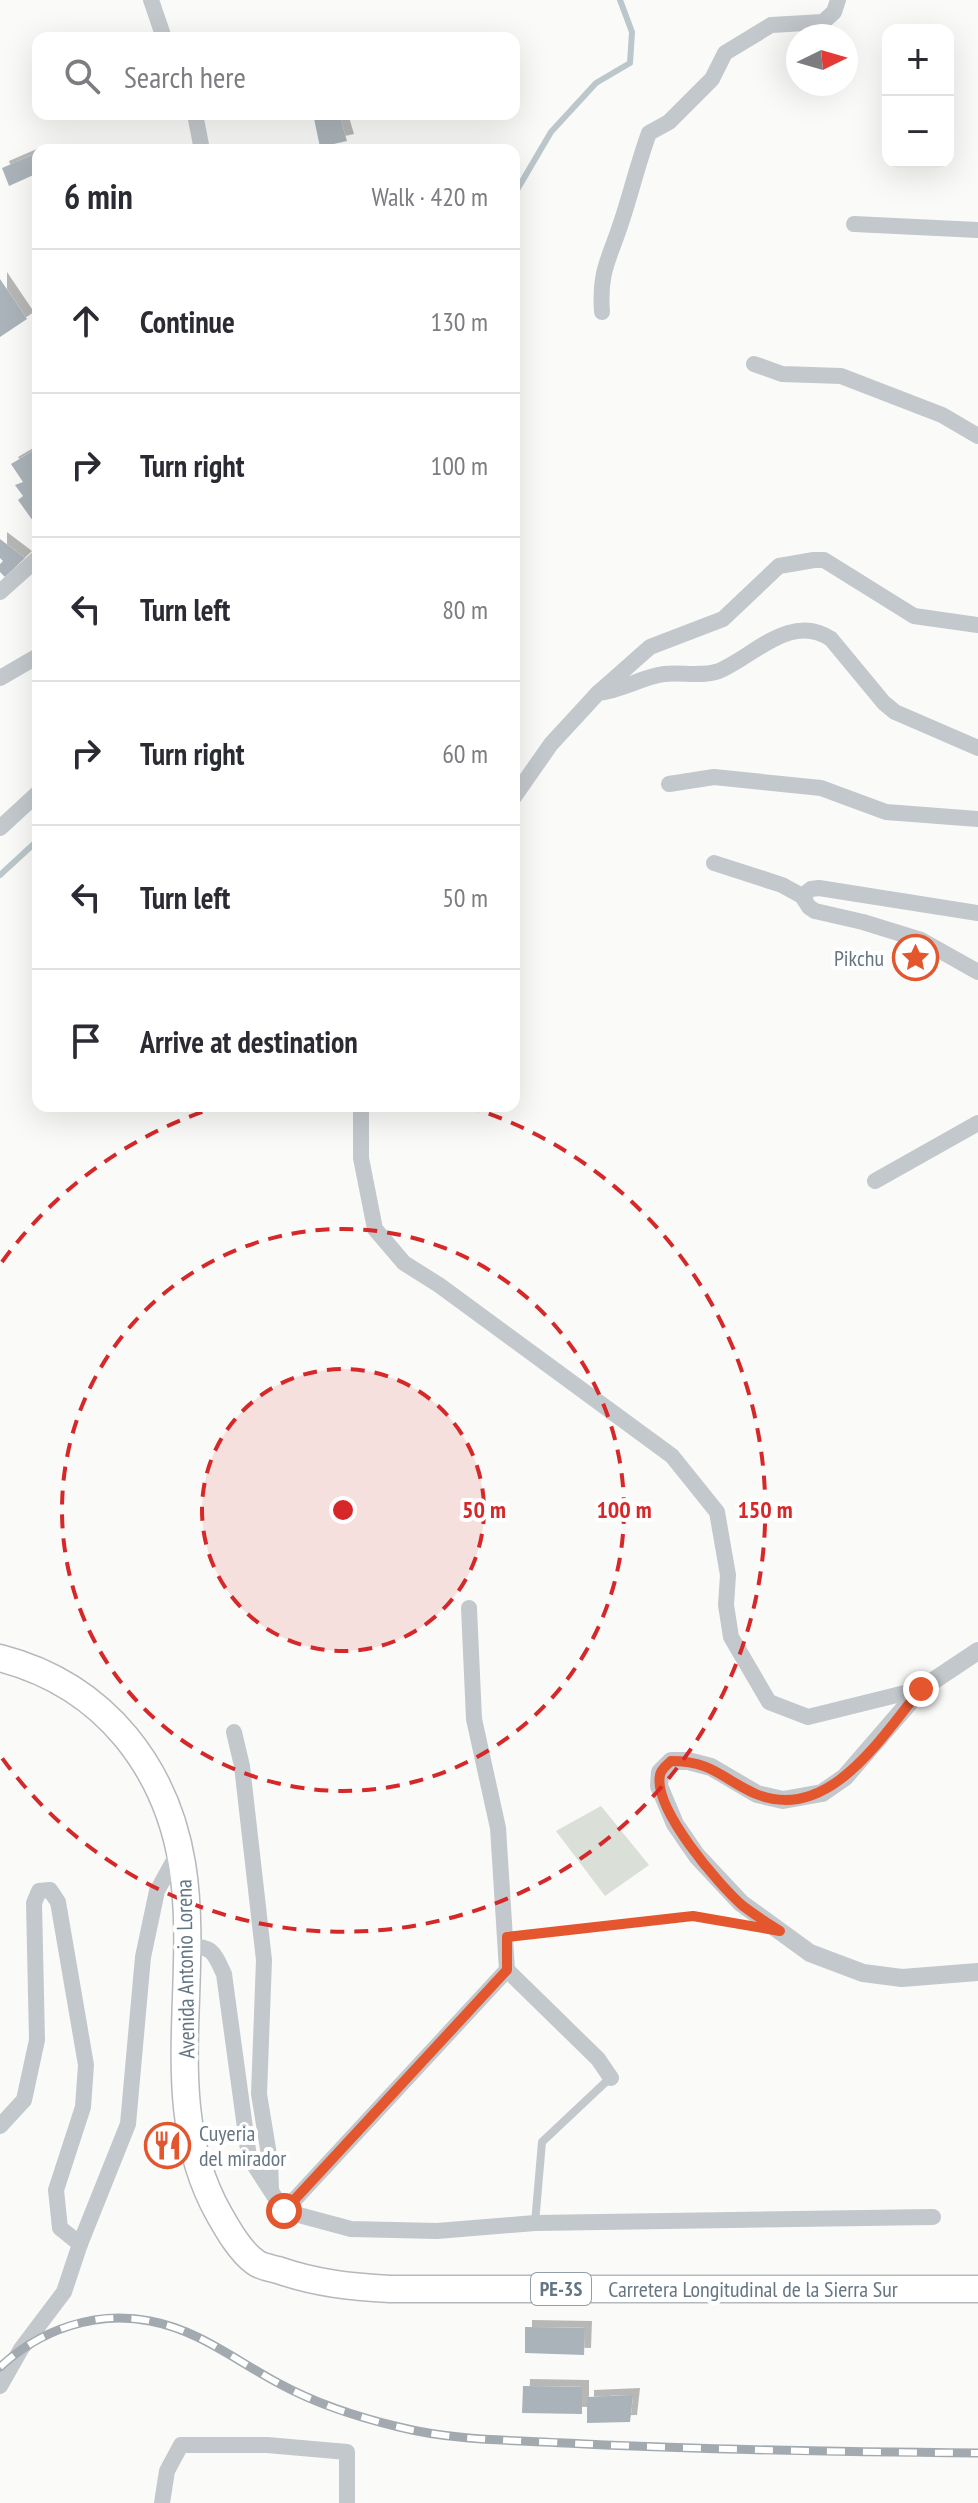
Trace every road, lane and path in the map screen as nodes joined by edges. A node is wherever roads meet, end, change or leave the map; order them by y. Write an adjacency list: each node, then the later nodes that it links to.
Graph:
1 (151, 0): 3 (street)
2 (838, 0): 8 (street)
3 (162, 32)
4 (196, 120): 5 (street)
5 (201, 144)
6 (854, 224): 7 (street)
7 (978, 230)
8 (602, 312)
9 (754, 364): 10 (street)
10 (978, 436)
11 (32, 563): 12 (street)
12 (0, 592)
13 (978, 625): 16 (street)
14 (32, 659): 15 (street)
15 (0, 678)
16 (598, 693): 17 (street); 19 (street)
17 (978, 748)
18 (669, 784): 21 (street)
19 (520, 788)
20 (32, 799): 22 (street)
21 (978, 819)
22 (0, 828)
23 (714, 863): 24 (street)
24 (802, 896): 25 (street); 26 (street)
25 (978, 913)
26 (978, 972)
27 (361, 1112): 33 (street)
28 (978, 1123): 29 (street)
29 (875, 1181)
30 (469, 1608): 37 (street)
31 (978, 1651): 33 (street)
32 (0, 1658): 35 (highway, Avenida Antonio Lorena / PE-3S)
33 (921, 1689): 36 (street)
34 (234, 1732): 44 (street)
35 (181, 1848): 38 (highway, Avenida Antonio Lorena / PE-3S); 48 (street)
36 (780, 1931): 37 (lane); 40 (street)
37 (507, 1937): 39 (street)
38 (188, 1946): 43 (highway, Avenida Antonio Lorena / PE-3S); 44 (street)
39 (507, 1970): 41 (street); 45 (street)
40 (978, 1972)
41 (611, 2078): 47 (lane)
42 (0, 2126): 48 (street)
43 (199, 2172): 49 (highway, Carretera Longitudinal de la Sierra Sur / PE-3S)
44 (271, 2191): 45 (street)
45 (284, 2211): 47 (street)
46 (933, 2217): 47 (street)
47 (535, 2223)
48 (80, 2244): 50 (street)
49 (978, 2289)
50 (0, 2386)
51 (162, 2503): 52 (street)
52 (347, 2503)

